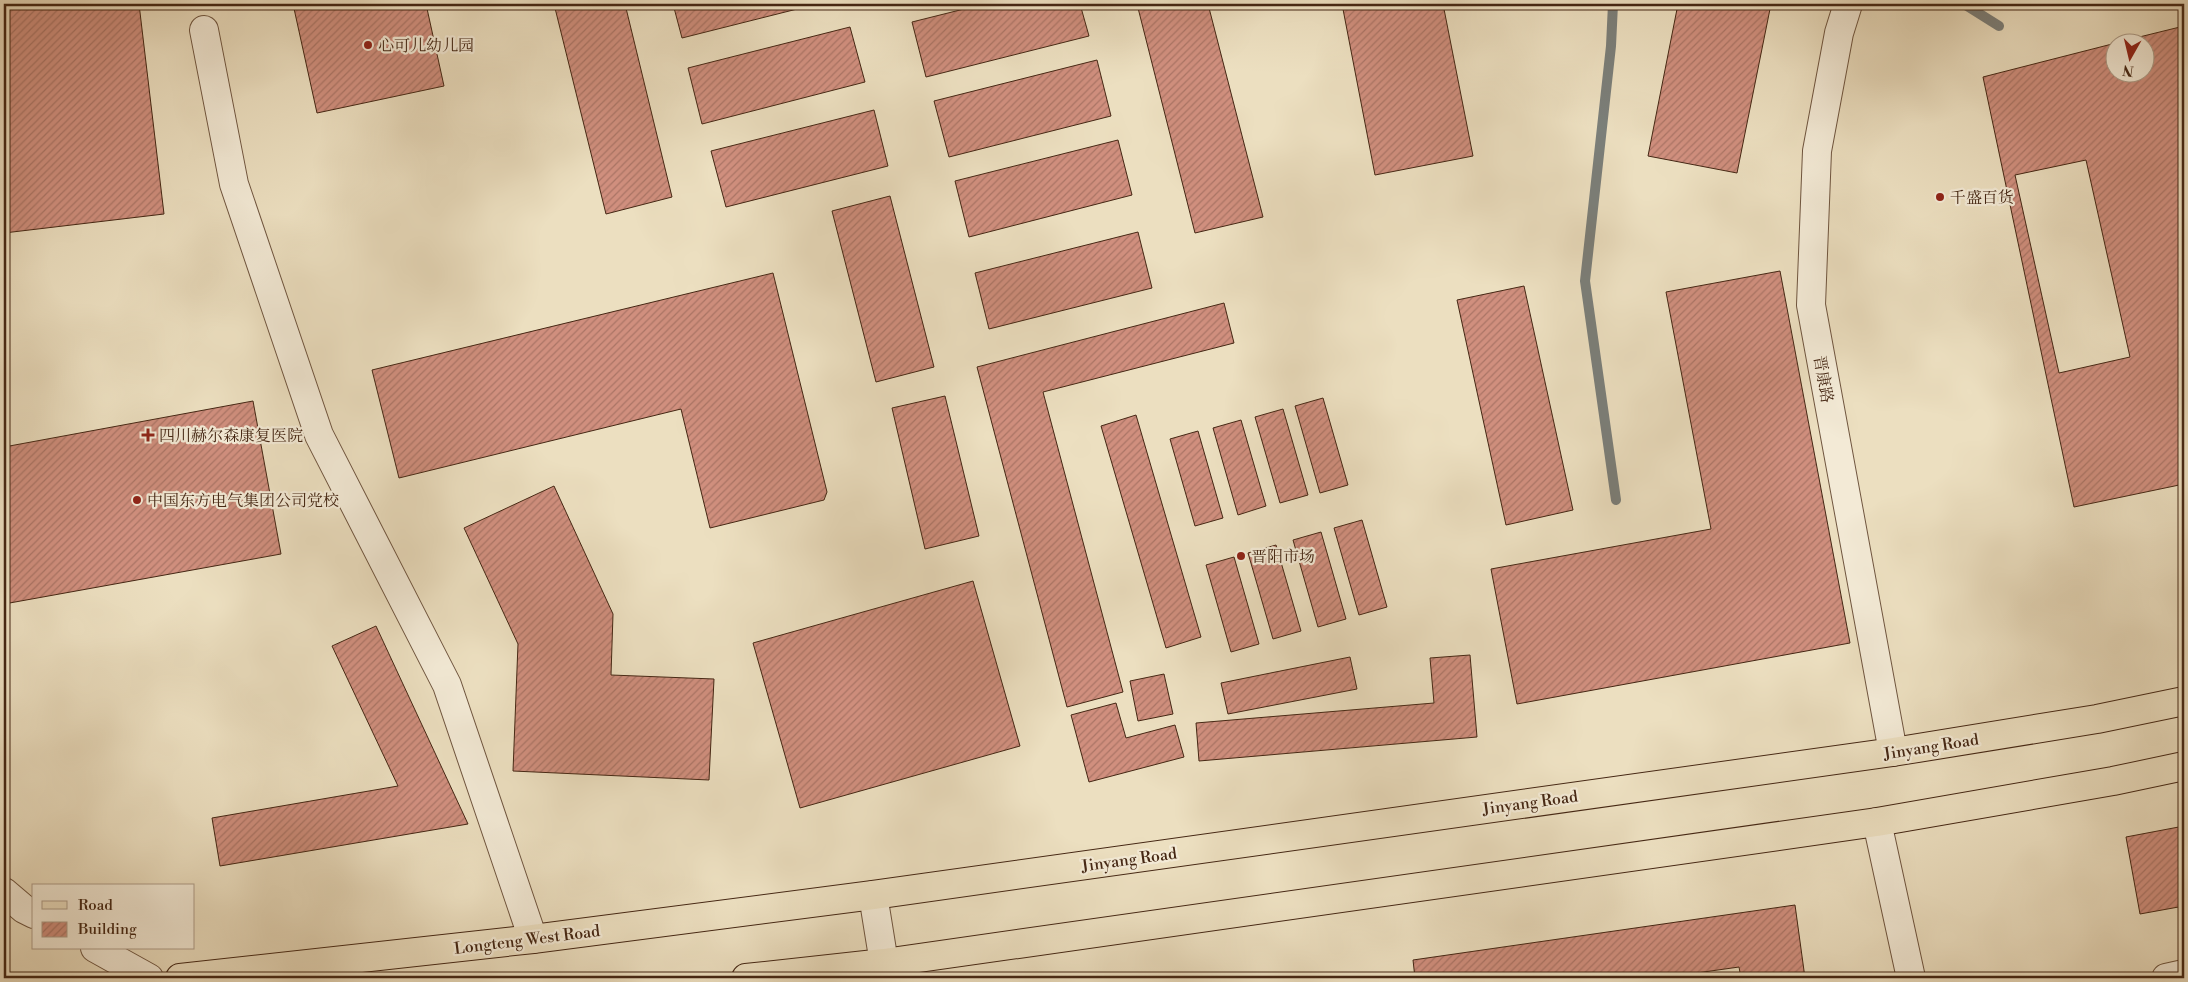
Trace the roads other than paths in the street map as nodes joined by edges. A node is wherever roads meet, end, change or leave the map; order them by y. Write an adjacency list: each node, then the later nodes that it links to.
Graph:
1 (1848, 4): 4 (street, 晋康路)
2 (204, 30): 10 (street)
3 (2184, 701): 4 (main road, Jinyang Road)
4 (1893, 752): 8 (main road, Jinyang Road)
5 (2184, 766): 6 (main road)
6 (1877, 822): 12 (main road); 17 (street)
7 (4, 892): 9 (street)
8 (873, 895): 10 (main road, Longteng West Road); 12 (street)
9 (32, 913)
10 (533, 939): 15 (main road, Longteng West Road)
11 (99, 950): 14 (street)
12 (884, 971): 16 (main road)
13 (2184, 974): 18 (street)
14 (149, 978)
15 (180, 978)
16 (746, 978)
17 (1911, 978)
18 (2166, 978)

